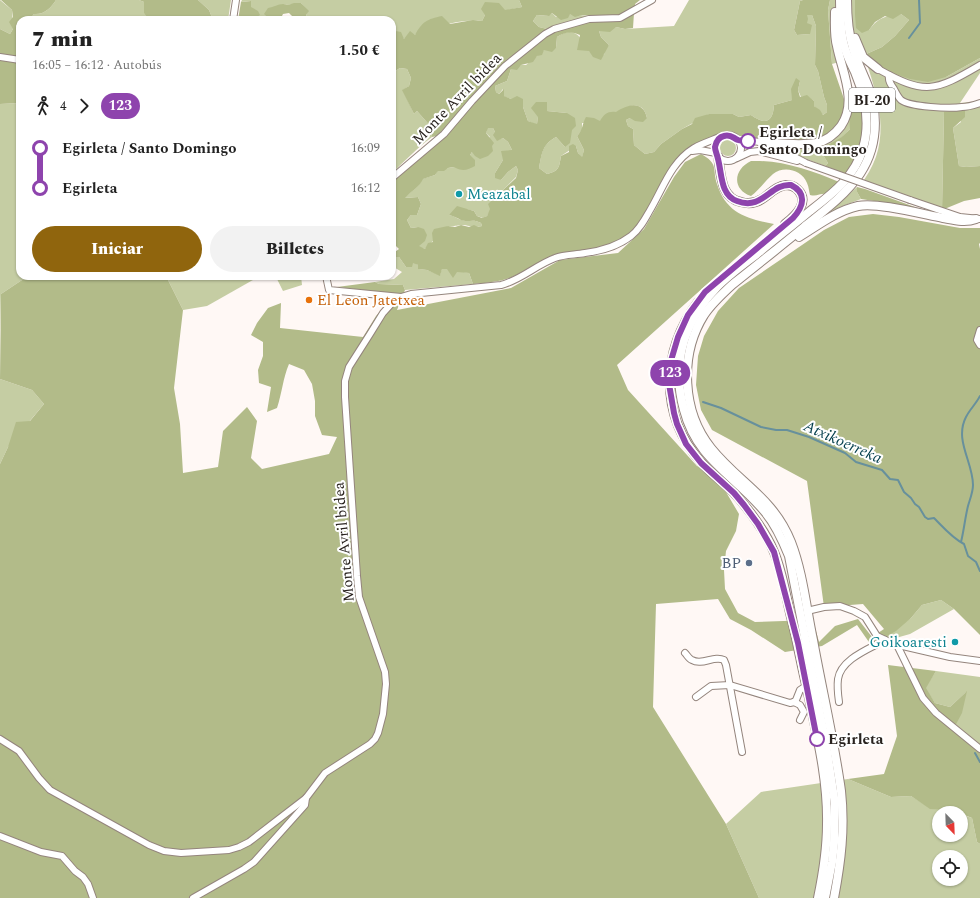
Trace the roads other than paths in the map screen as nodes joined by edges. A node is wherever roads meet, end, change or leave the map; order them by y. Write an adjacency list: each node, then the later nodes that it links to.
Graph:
1 (236, 0): 5 (street)
2 (652, 0): 20 (street, Monte Avril bidea)
3 (842, 1): 4 (main road, BI-20); 15 (main road); 23 (main road, BI-20)
4 (847, 10): 9 (main road); 24 (main road, BI-20)
5 (234, 16)
6 (0, 57): 7 (street)
7 (16, 59)
8 (980, 65): 10 (street)
9 (878, 69): 10 (street); 11 (street)
10 (889, 75): 11 (street)
11 (896, 93): 12 (street)
12 (980, 103)
13 (722, 136): 14 (street); 16 (street, Monte Avril bidea); 17 (street)
14 (738, 140): 15 (street); 18 (street)
15 (761, 142): 19 (street)
16 (688, 153): 17 (street); 26 (street, Monte Avril bidea)
17 (717, 155): 18 (street); 22 (main road)
18 (737, 158): 19 (street)
19 (806, 163): 21 (street, bridge)
20 (396, 175)
21 (978, 219): 24 (main road)
22 (761, 245): 23 (main road); 35 (main road)
23 (749, 260): 48 (main road, BI-20)
24 (759, 263): 29 (main road, BI-20)
25 (327, 280): 26 (street)
26 (401, 297): 43 (street, Monte Avril bidea)
27 (980, 330): 28 (street)
28 (980, 345)
29 (807, 611): 30 (street); 49 (main road, BI-20)
30 (885, 640): 31 (street); 38 (street)
31 (897, 645): 33 (street); 41 (street)
32 (685, 653): 34 (street)
33 (980, 661)
34 (730, 685): 36 (street); 37 (street); 42 (street)
35 (806, 686): 37 (street); 47 (main road)
36 (696, 697)
37 (794, 702): 39 (street)
38 (839, 702)
39 (803, 720)
40 (0, 739): 43 (street, Monte Avril bidea)
41 (980, 749)
42 (742, 752)
43 (306, 798): 46 (street)
44 (0, 836): 45 (street)
45 (93, 898)
46 (193, 898)
47 (818, 898)
48 (825, 898)
49 (834, 898)

